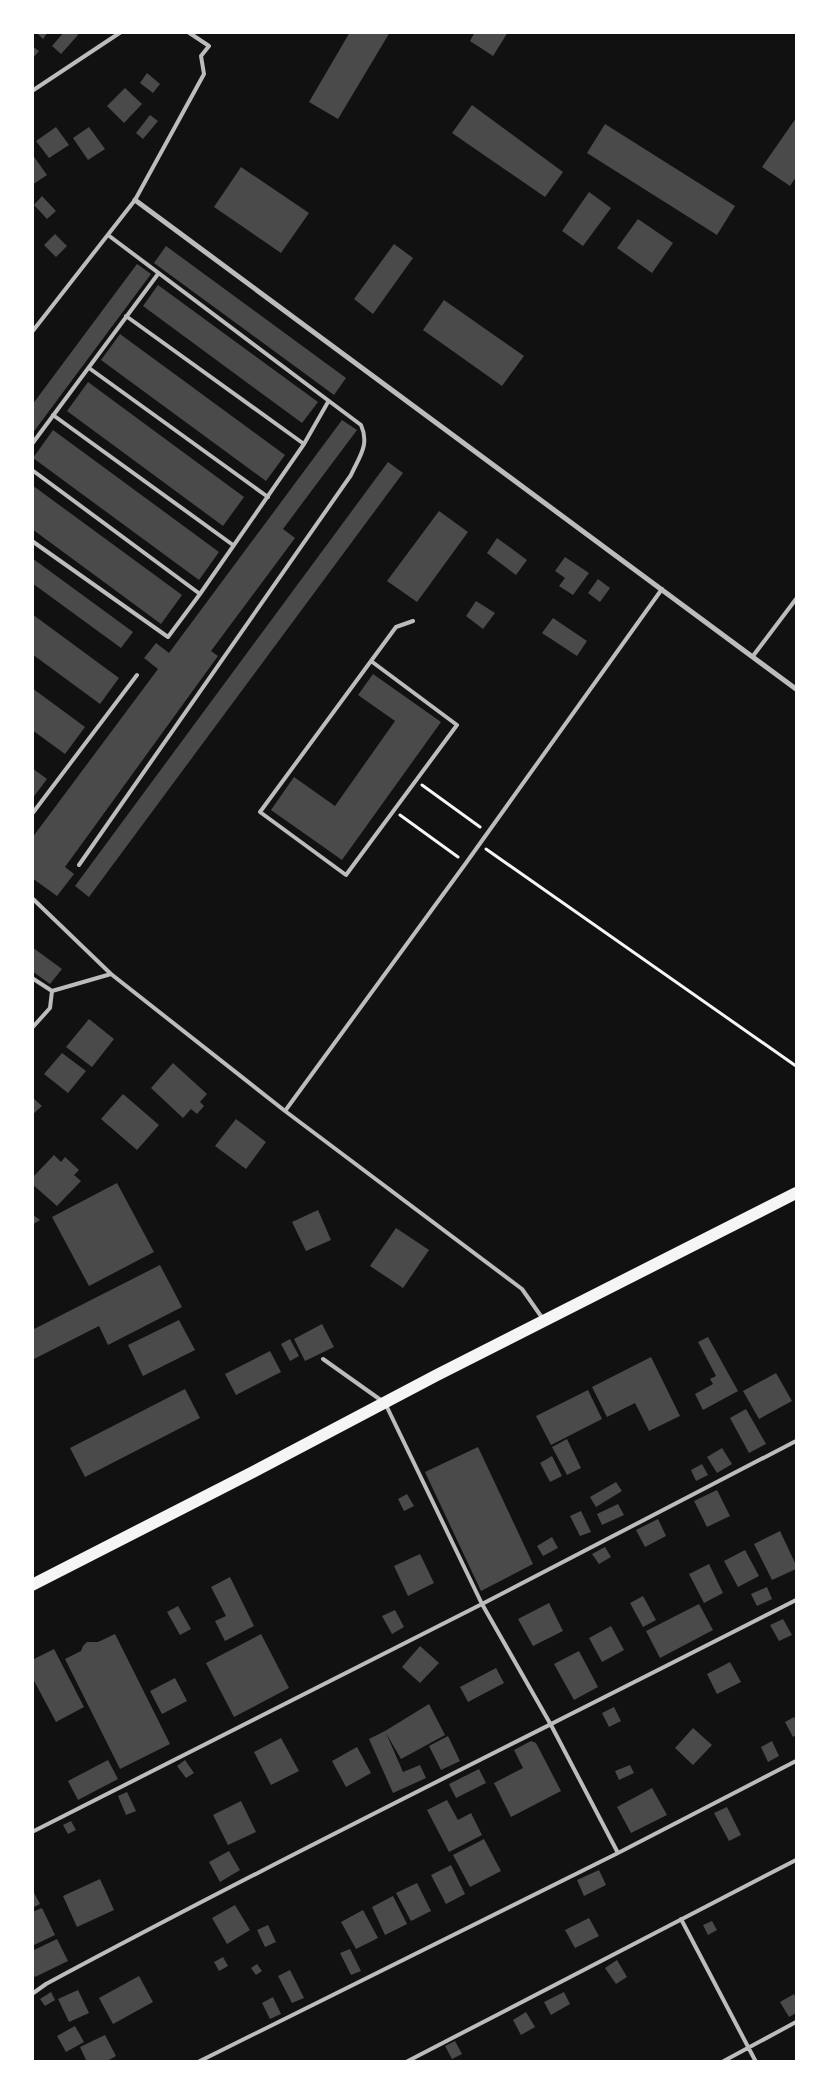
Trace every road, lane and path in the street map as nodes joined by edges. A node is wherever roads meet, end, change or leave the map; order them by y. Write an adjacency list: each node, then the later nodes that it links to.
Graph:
1 (121, 32): 3 (lane)
2 (188, 32): 4 (lane)
3 (32, 91)
4 (135, 200): 5 (lane); 18 (street)
5 (108, 235): 6 (lane); 8 (lane)
6 (158, 274): 7 (lane); 10 (lane)
7 (126, 316): 9 (lane); 13 (lane)
8 (32, 332)
9 (89, 368): 11 (lane); 15 (lane)
10 (328, 402): 13 (lane); 32 (lane)
11 (53, 415): 12 (lane); 17 (lane)
12 (32, 444)
13 (304, 444): 15 (lane)
14 (32, 470): 19 (lane)
15 (268, 497): 17 (lane)
16 (32, 541): 19 (lane)
17 (233, 545): 19 (lane)
18 (662, 590): 22 (street); 29 (lane)
19 (200, 594)
20 (796, 600): 22 (lane)
21 (413, 622): 23 (lane)
22 (753, 656): 25 (street)
23 (371, 660): 26 (lane); 27 (lane)
24 (137, 676): 28 (lane)
25 (796, 689)
26 (416, 780): 27 (lane); 29 (path)
27 (393, 811): 31 (path)
28 (32, 814)
29 (488, 832): 30 (lane)
30 (479, 845): 31 (lane); 38 (path)
31 (466, 863): 39 (lane)
32 (79, 865)
33 (32, 898): 34 (lane)
34 (111, 974): 36 (lane); 39 (lane)
35 (32, 978): 36 (lane)
36 (52, 992): 37 (lane)
37 (32, 1028)
38 (796, 1066)
39 (285, 1111): 41 (lane)
40 (796, 1193): 41 (main road)
41 (544, 1321): 43 (main road)
42 (324, 1359): 43 (lane)
43 (385, 1404): 45 (main road); 47 (lane)
44 (796, 1441): 47 (lane)
45 (32, 1585)
46 (796, 1600): 48 (lane)
47 (482, 1604): 48 (lane); 50 (lane)
48 (551, 1725): 51 (lane); 54 (lane)
49 (796, 1762): 51 (lane)
50 (32, 1832)
51 (618, 1853): 57 (lane)
52 (796, 1860): 53 (lane)
53 (681, 1919): 56 (lane); 58 (lane)
54 (32, 1994)
55 (796, 2022): 56 (lane)
56 (748, 2047): 59 (lane); 60 (lane)
57 (198, 2062)
58 (406, 2062)
59 (722, 2062)
60 (756, 2062)

